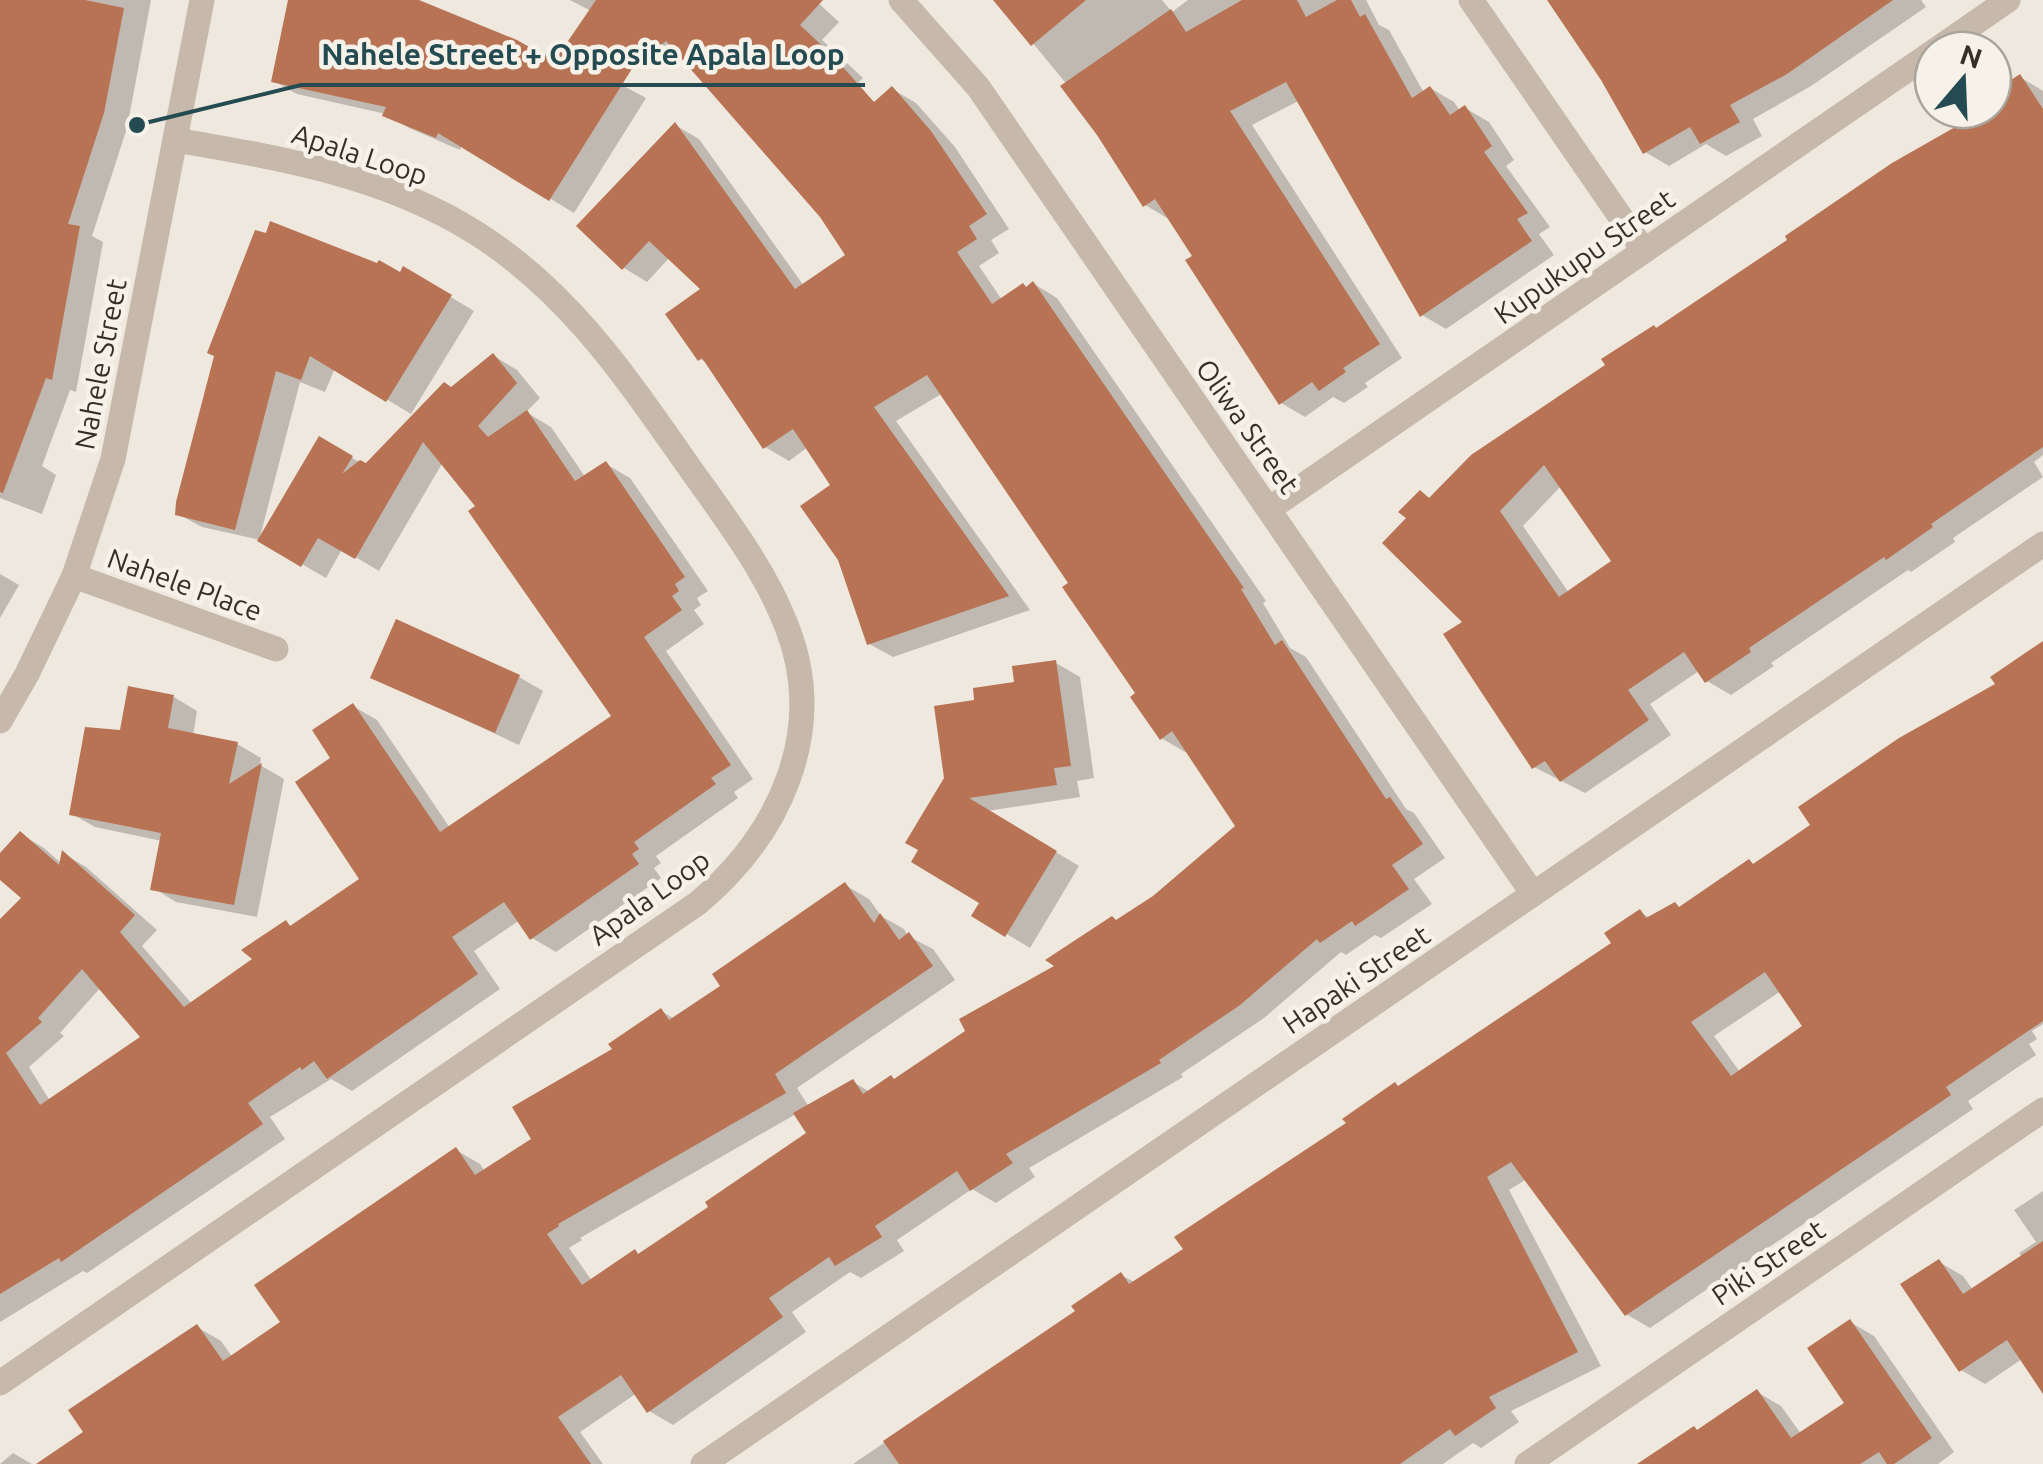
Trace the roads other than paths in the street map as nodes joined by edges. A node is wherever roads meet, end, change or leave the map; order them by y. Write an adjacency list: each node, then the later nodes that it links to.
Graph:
1 (202, 0): 7 (street, Nahele Street)
2 (902, 0): 9 (street, Oliwa Street)
3 (1471, 0): 8 (street)
4 (2008, 0): 5 (street, Kupukupu Street)
5 (1964, 30)
6 (1913, 66): 8 (street, Kupukupu Street)
7 (175, 140): 11 (street, Nahele Street); 16 (street, Apala Loop)
8 (1644, 252): 9 (street, Kupukupu Street)
9 (1269, 510): 14 (street, Oliwa Street)
10 (2043, 544): 14 (street, Hapaki Street)
11 (74, 576): 12 (street, Nahele Place); 13 (street, Nahele Street)
12 (276, 649)
13 (0, 720)
14 (1533, 894): 17 (street, Hapaki Street)
15 (2043, 1110): 18 (street, Piki Street)
16 (0, 1383)
17 (703, 1464)
18 (1527, 1464)

